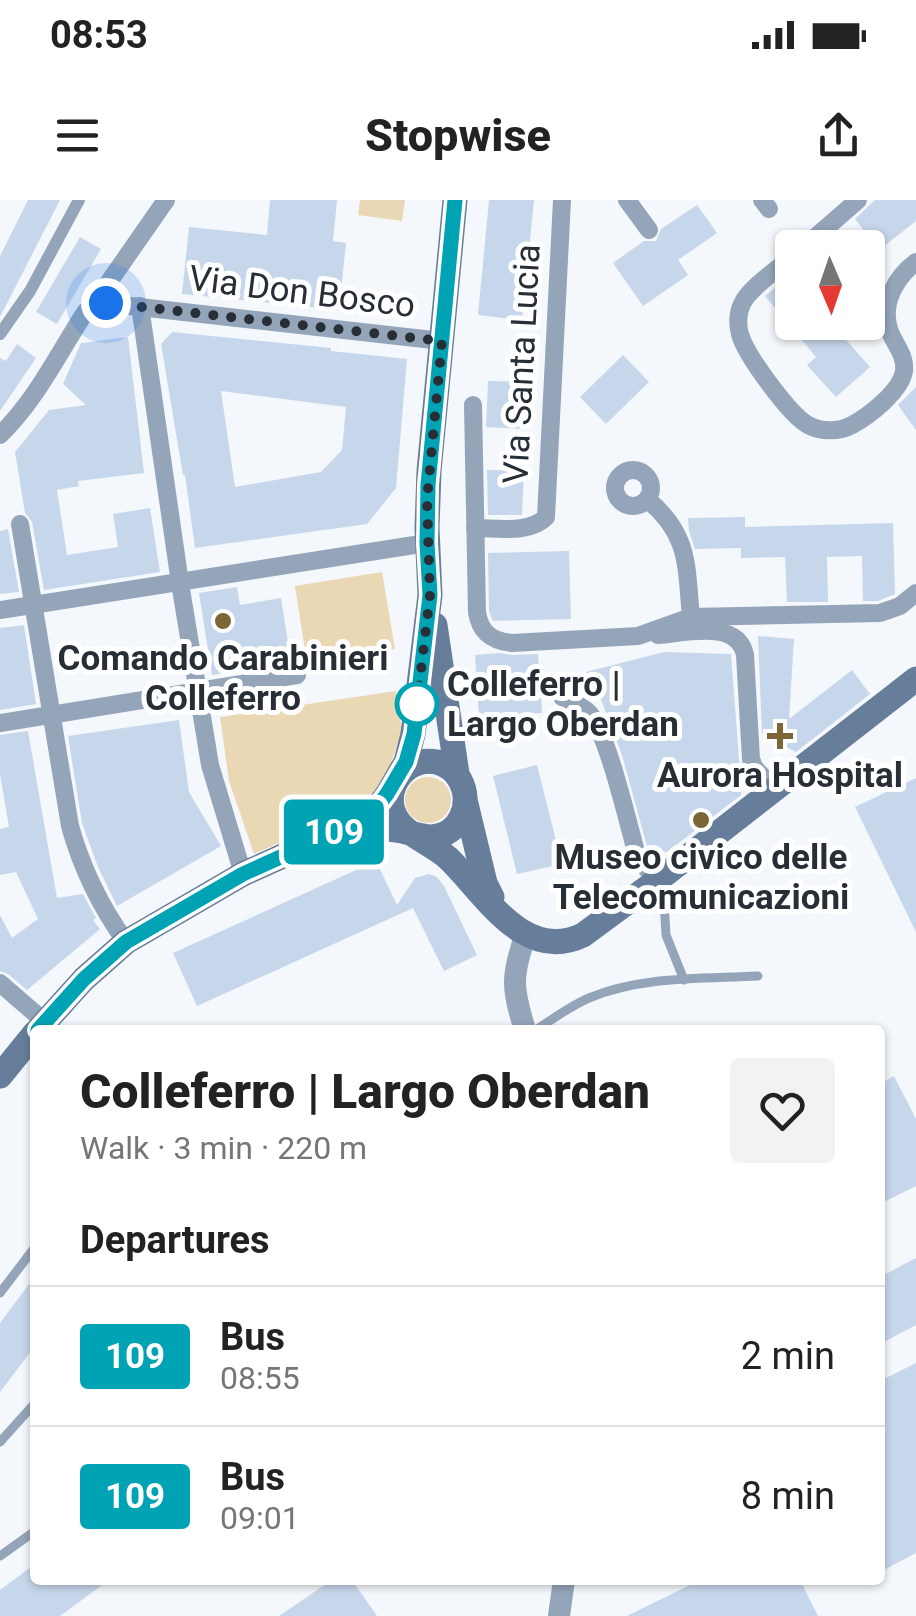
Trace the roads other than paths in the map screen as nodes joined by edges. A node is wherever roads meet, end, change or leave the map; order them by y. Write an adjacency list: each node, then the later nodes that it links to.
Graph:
1 (79, 200): 13 (street)
2 (166, 200): 11 (street)
3 (455, 200): 14 (main road)
4 (562, 200): 19 (street, Via Santa Lucia)
5 (627, 200): 7 (street)
6 (858, 200): 8 (street)
7 (649, 230)
8 (824, 230)
9 (916, 262): 10 (street)
10 (775, 272)
11 (95, 302): 12 (street, Via Don Bosco); 16 (street)
12 (140, 306): 14 (street, Via Don Bosco); 21 (street)
13 (0, 334)
14 (442, 341): 20 (main road)
15 (473, 405): 19 (street)
16 (0, 436)
17 (648, 500): 26 (street)
18 (20, 524): 24 (street)
19 (475, 528): 27 (street)
20 (427, 543): 21 (street); 23 (main road)
21 (180, 584): 24 (street); 30 (street)
22 (916, 593): 26 (street)
23 (430, 595): 34 (main road); 35 (main road)
24 (32, 606): 25 (street); 32 (street)
25 (0, 610)
26 (691, 616): 27 (street)
27 (638, 636): 36 (street)
28 (297, 675): 30 (street)
29 (916, 679): 36 (main road)
30 (197, 691): 32 (street); 40 (street)
31 (562, 697): 41 (street)
32 (50, 714): 33 (street); 44 (street)
33 (0, 723)
34 (457, 774): 35 (main road); 37 (main road)
35 (397, 779): 38 (main road); 39 (main road)
36 (774, 789): 41 (main road)
37 (466, 804): 38 (main road); 42 (main road)
38 (415, 835): 39 (main road); 42 (main road)
39 (314, 841): 40 (main road)
40 (243, 874): 44 (main road)
41 (662, 876): 43 (main road); 46 (lane)
42 (500, 916): 43 (main road)
43 (526, 934): 50 (street)
44 (126, 942): 49 (main road)
45 (758, 976): 46 (lane)
46 (684, 980): 51 (lane)
47 (0, 984): 48 (street)
48 (36, 1025)
49 (42, 1025)
50 (523, 1025)
51 (544, 1025)
52 (30, 1039): 53 (main road)
53 (0, 1076)
54 (30, 1254): 55 (lane)
55 (0, 1293)
56 (30, 1408): 57 (lane)
57 (0, 1442)
58 (30, 1535): 59 (lane)
59 (0, 1556)
60 (563, 1585): 61 (street)
61 (559, 1616)

